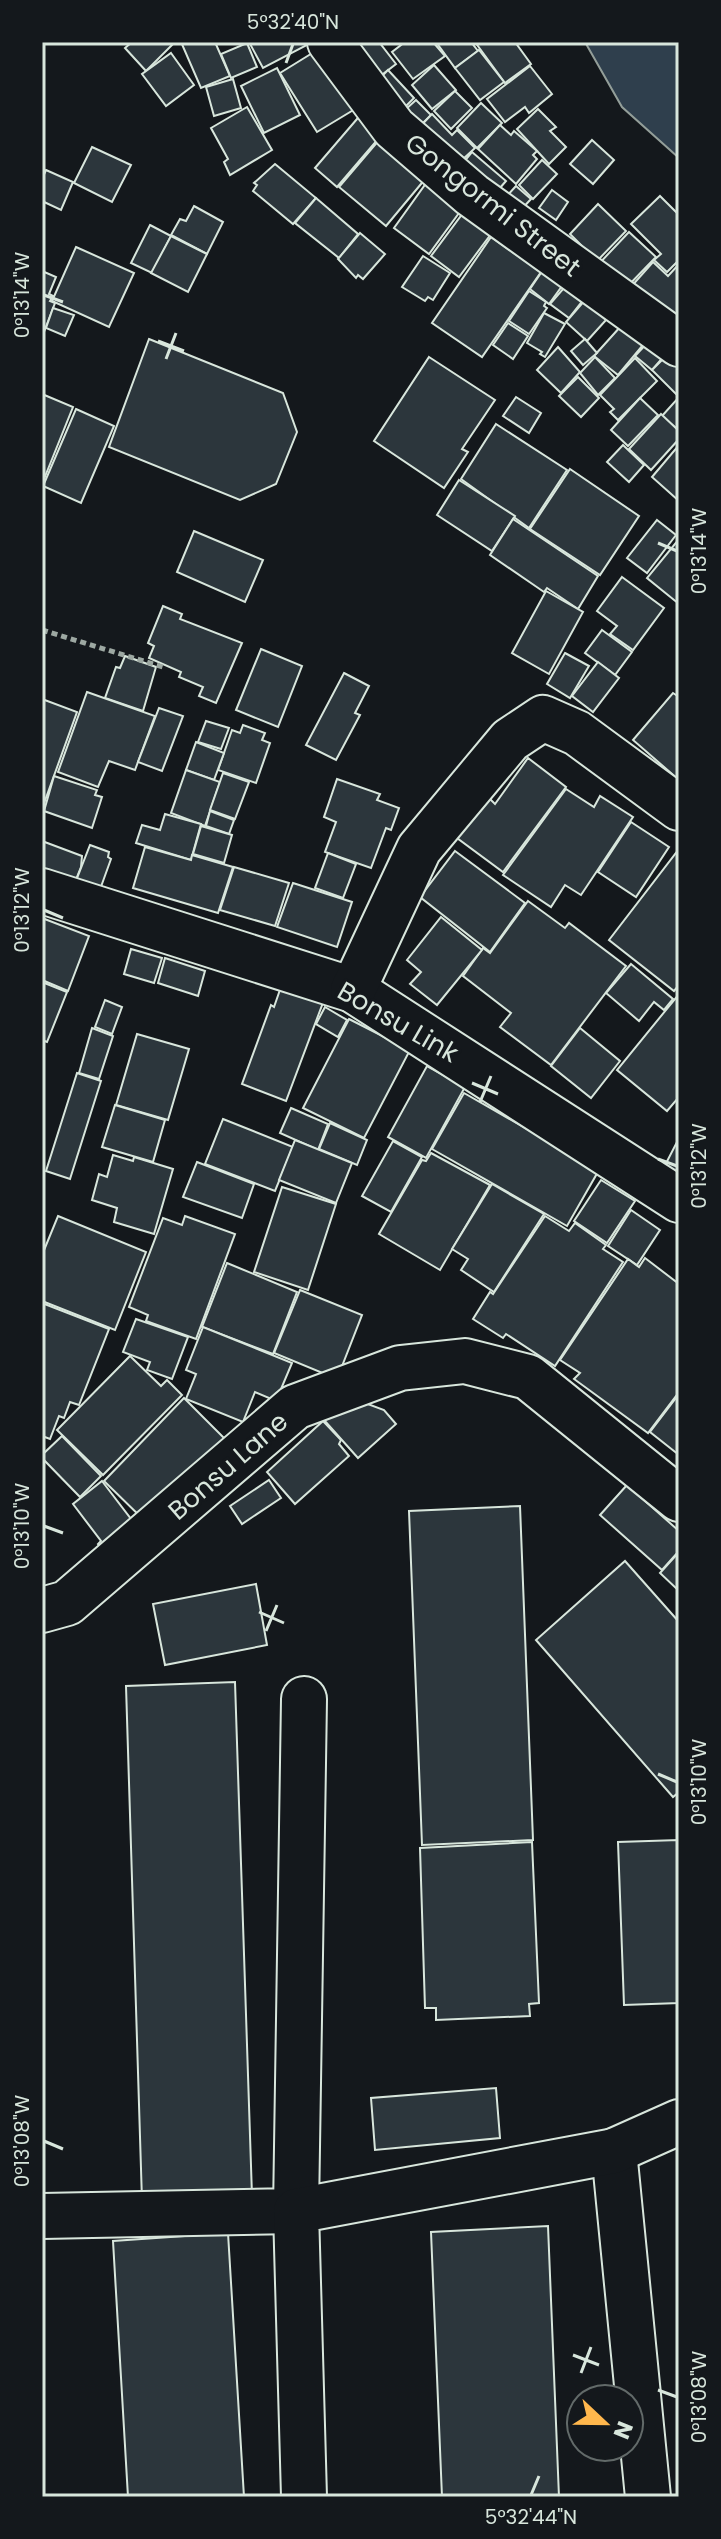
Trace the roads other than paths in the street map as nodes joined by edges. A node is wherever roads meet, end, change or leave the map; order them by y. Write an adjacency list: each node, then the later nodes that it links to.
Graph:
1 (330, 42): 2 (street, Gongormi Street)
2 (679, 344)
3 (679, 808): 5 (street)
4 (42, 891): 5 (street, Bonsu Link)
5 (353, 990): 6 (street, Bonsu Link)
6 (679, 1200)
7 (679, 1499): 8 (street, Bonsu Lane)
8 (42, 1610)
9 (304, 1699): 12 (street)
10 (679, 2122): 11 (street)
11 (614, 2151): 12 (street); 15 (street)
12 (296, 2211): 13 (street); 14 (street)
13 (42, 2216)
14 (304, 2497)
15 (648, 2497)

